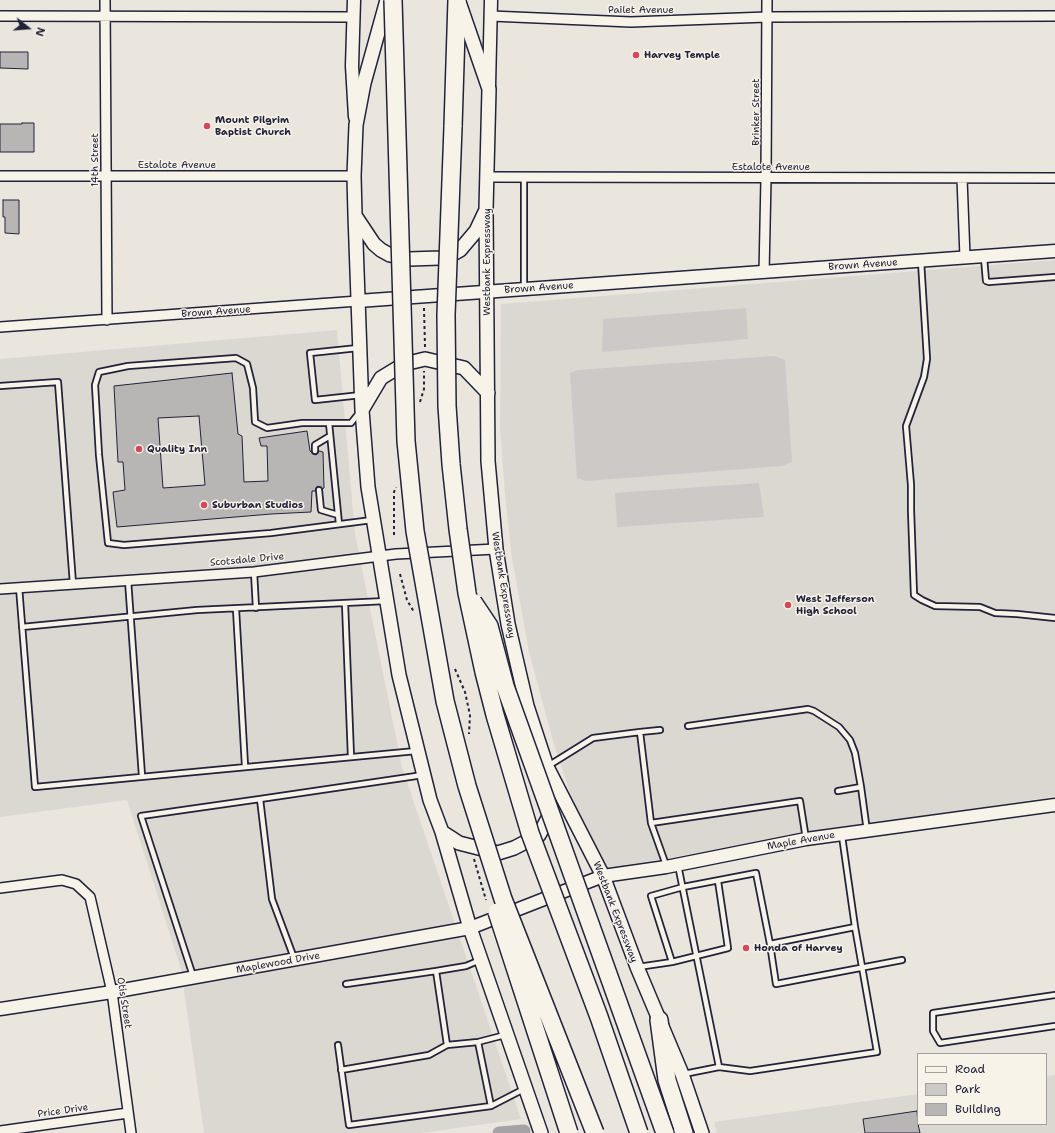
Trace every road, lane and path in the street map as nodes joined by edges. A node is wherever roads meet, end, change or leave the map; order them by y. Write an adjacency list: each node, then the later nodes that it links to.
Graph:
1 (105, 0): 9 (street, 14th Street)
2 (354, 0): 12 (street)
3 (387, 0): 15 (main road)
4 (392, 0): 74 (highway, bridge)
5 (458, 0): 14 (main road); 56 (highway, bridge)
6 (491, 0): 10 (street, Westbank Expressway)
7 (767, 0): 13 (street, Brinker Street)
8 (0, 16): 9 (street)
9 (105, 16): 12 (street); 17 (street, 14th Street)
10 (491, 16): 13 (street, Pailet Avenue); 14 (street, Westbank Expressway)
11 (1055, 16): 13 (street, Pailet Avenue)
12 (353, 17): 15 (street)
13 (767, 17): 21 (street, Brinker Street)
14 (489, 89): 19 (main road, Westbank Expressway)
15 (356, 125): 18 (main road)
16 (0, 176): 17 (street, Estalote Avenue)
17 (106, 176): 18 (street, Estalote Avenue); 35 (street, 14th Street)
18 (354, 176): 25 (main road)
19 (487, 177): 20 (street, Estalote Avenue); 24 (main road, Westbank Expressway)
20 (524, 177): 21 (street, Estalote Avenue); 32 (lane)
21 (766, 178): 22 (street, Estalote Avenue); 30 (street, Brinker Street)
22 (962, 178): 23 (street, Estalote Avenue); 28 (street)
23 (1055, 178)
24 (486, 209): 25 (main road); 33 (main road, Westbank Expressway)
25 (355, 216): 34 (main road)
26 (1055, 252): 27 (street, Brown Avenue)
27 (983, 256): 28 (street, Brown Avenue); 31 (lane)
28 (965, 257): 29 (street, Brown Avenue)
29 (921, 261): 30 (street, Brown Avenue); 62 (lane)
30 (764, 272): 32 (street, Brown Avenue)
31 (1055, 278)
32 (524, 289): 33 (street, Brown Avenue)
33 (488, 292): 34 (street, Brown Avenue); 39 (main road, Westbank Expressway)
34 (358, 301): 35 (street, Brown Avenue); 37 (main road)
35 (107, 320): 36 (street, Brown Avenue)
36 (0, 327)
37 (360, 348): 40 (main road); 40 (lane)
38 (0, 386): 53 (lane)
39 (488, 393): 41 (main road); 49 (main road, Westbank Expressway)
40 (362, 395): 41 (main road)
41 (362, 410): 42 (lane); 47 (main road)
42 (329, 423): 43 (lane); 48 (lane)
43 (330, 436): 44 (lane); 46 (lane)
44 (315, 451)
45 (319, 490): 46 (lane)
46 (338, 515): 48 (lane)
47 (373, 520): 48 (lane); 50 (main road)
48 (339, 524)
49 (496, 549): 50 (street, Scotsdale Drive); 70 (main road, Westbank Expressway)
50 (379, 556): 51 (street, Scotsdale Drive); 57 (main road)
51 (254, 572): 52 (street, Scotsdale Drive); 59 (lane)
52 (128, 580): 53 (street, Scotsdale Drive); 61 (lane)
53 (73, 584): 54 (street, Scotsdale Drive)
54 (19, 587): 55 (street, Scotsdale Drive); 63 (lane)
55 (0, 589)
56 (467, 593): 125 (highway, bridge); 126 (highway, bridge)
57 (386, 601): 58 (lane); 67 (main road)
58 (345, 603): 59 (lane); 68 (lane)
59 (256, 608): 60 (lane)
60 (236, 609): 61 (lane); 69 (lane)
61 (131, 617): 63 (lane); 72 (lane)
62 (1055, 618)
63 (22, 627): 72 (lane)
64 (688, 726): 75 (lane)
65 (660, 730): 66 (lane)
66 (640, 732): 70 (lane); 79 (lane)
67 (418, 751): 68 (lane); 71 (main road)
68 (351, 757): 69 (lane)
69 (245, 766): 72 (lane)
70 (547, 767): 73 (main road, Westbank Expressway)
71 (424, 775): 77 (lane); 81 (main road)
72 (142, 776)
73 (556, 784): 81 (main road); 86 (main road, Westbank Expressway)
74 (467, 786): 123 (highway, bridge); 124 (highway, bridge)
75 (861, 787): 76 (lane); 80 (lane)
76 (838, 791)
77 (260, 799): 97 (lane); 103 (lane)
78 (1055, 805): 80 (street, Maple Avenue)
79 (652, 823): 83 (lane); 85 (lane)
80 (867, 831): 82 (street, Maple Avenue)
81 (442, 832): 93 (main road)
82 (842, 834): 83 (street, Maple Avenue); 92 (lane)
83 (806, 839): 85 (street, Maple Avenue)
84 (474, 859): 91 (path)
85 (672, 866): 86 (street, Maple Avenue); 88 (lane)
86 (603, 876): 90 (street, Maple Avenue); 100 (main road, Westbank Expressway)
87 (718, 880): 88 (lane); 94 (lane); 95 (lane)
88 (683, 887): 95 (lane); 99 (lane)
89 (0, 888): 105 (street, Otis Street)
90 (551, 897): 93 (street, Maplewood Drive)
91 (486, 900)
92 (855, 927): 94 (lane); 101 (lane)
93 (470, 928): 96 (main road); 97 (street, Maplewood Drive)
94 (770, 944): 101 (lane)
95 (696, 955): 99 (lane); 114 (lane)
96 (481, 959): 102 (lane); 110 (main road)
97 (295, 960): 103 (street, Maplewood Drive)
98 (902, 960): 101 (lane)
99 (672, 962): 100 (lane)
100 (637, 967): 108 (main road, Westbank Expressway)
101 (862, 968): 114 (lane)
102 (436, 971): 104 (lane); 113 (lane)
103 (193, 978): 105 (street, Maplewood Drive)
104 (346, 984)
105 (112, 992): 107 (street, Maplewood Drive); 119 (street, Otis Street)
106 (1055, 995): 109 (lane)
107 (0, 1009)
108 (659, 1020): 116 (main road, Westbank Expressway); 127 (highway)
109 (1055, 1026)
110 (507, 1034): 111 (lane); 117 (main road)
111 (478, 1042): 113 (lane); 118 (lane)
112 (338, 1045): 115 (lane)
113 (447, 1045): 115 (lane)
114 (719, 1067): 116 (lane)
115 (342, 1070): 118 (lane)
116 (682, 1074): 128 (main road, Westbank Expressway)
117 (525, 1088): 118 (lane); 122 (main road)
118 (491, 1106)
119 (128, 1113): 120 (street, Price Drive); 121 (street, Otis Street)
120 (0, 1131)
121 (131, 1133)
122 (541, 1133)
123 (569, 1133)
124 (595, 1133)
125 (639, 1133)
126 (666, 1133)
127 (684, 1133)
128 (702, 1133)

